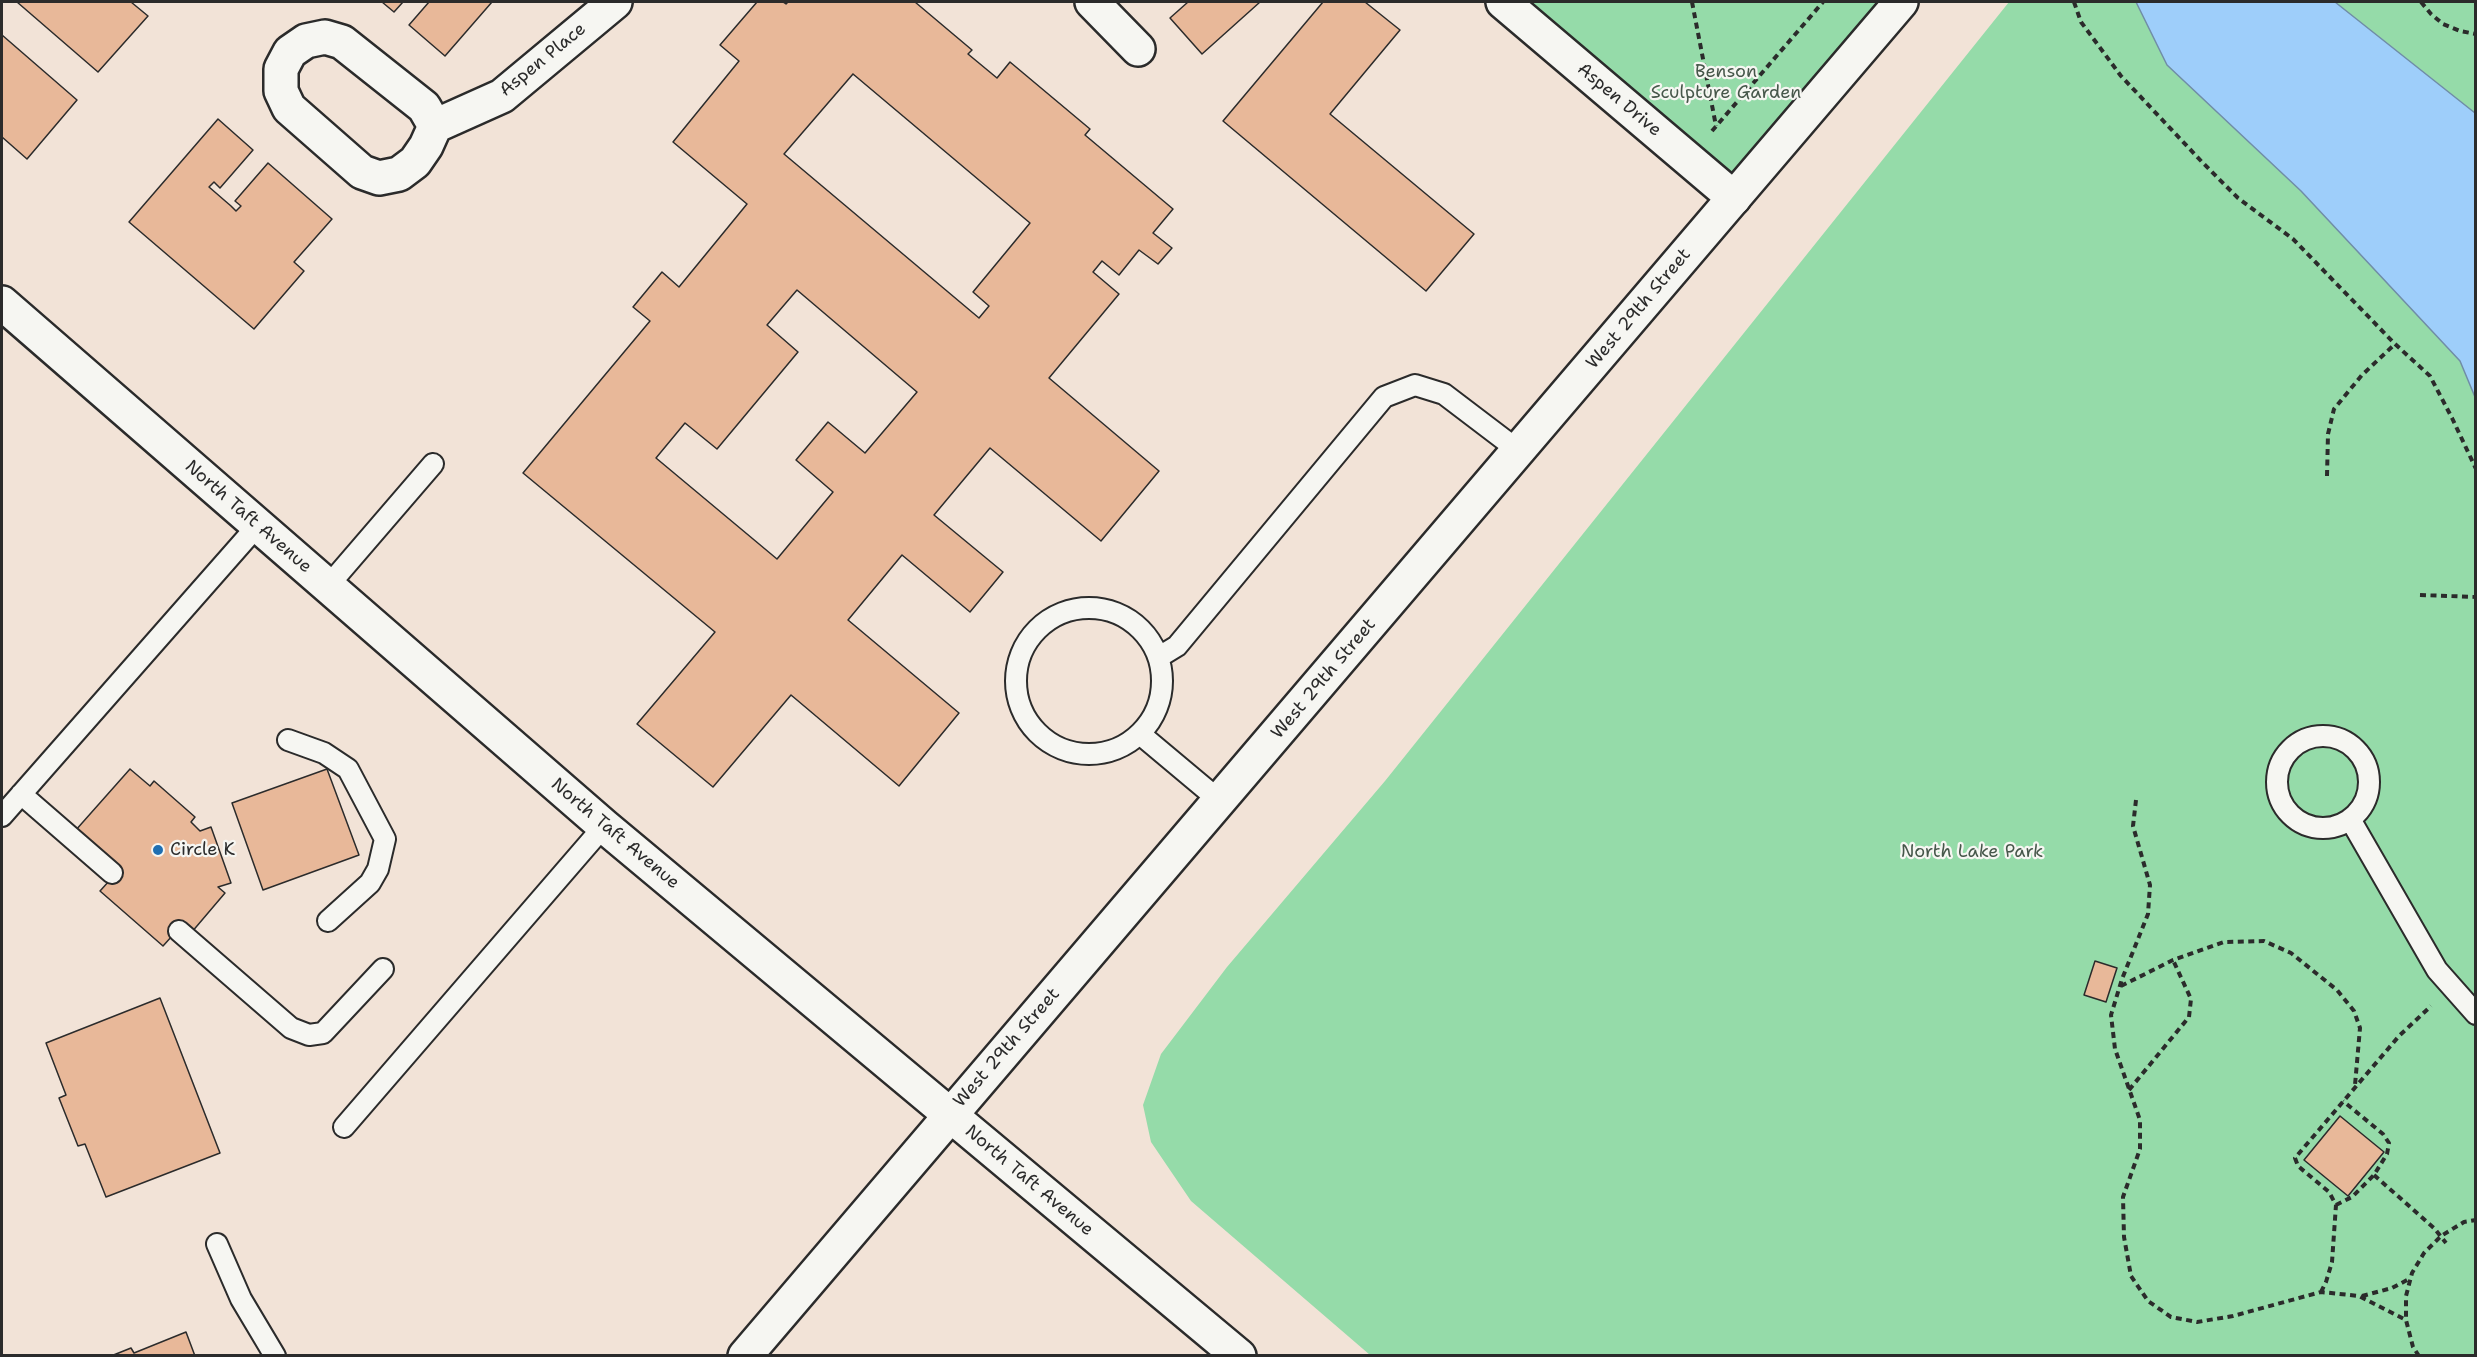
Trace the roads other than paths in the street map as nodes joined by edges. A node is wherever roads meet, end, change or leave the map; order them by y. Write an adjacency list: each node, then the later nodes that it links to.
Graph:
1 (615, 2): 6 (main road, Aspen Place)
2 (1092, 2): 5 (main road)
3 (1503, 2): 7 (main road, Aspen Drive)
4 (1901, 2): 7 (main road, West 29th Street)
5 (1138, 49)
6 (435, 126): 6 (main road)
7 (1734, 198): 9 (main road, West 29th Street)
8 (2, 303): 11 (main road, North Taft Avenue)
9 (1519, 451): 13 (lane); 17 (main road, West 29th Street)
10 (433, 464): 12 (lane)
11 (258, 525): 12 (main road, North Taft Avenue); 16 (lane)
12 (328, 586): 20 (main road, North Taft Avenue)
13 (1159, 657): 14 (lane); 14 (lane)
14 (1140, 734): 17 (lane)
15 (288, 740): 22 (lane)
16 (21, 794): 18 (lane); 21 (lane)
17 (1220, 801): 26 (main road, West 29th Street)
18 (2, 816)
19 (2350, 819): 19 (lane); 25 (lane)
20 (604, 826): 26 (main road, North Taft Avenue); 27 (lane)
21 (112, 873)
22 (328, 921)
23 (179, 931): 24 (lane)
24 (383, 969)
25 (2475, 1014)
26 (949, 1115): 30 (main road, West 29th Street); 31 (main road, North Taft Avenue)
27 (344, 1127)
28 (218, 1244): 29 (lane)
29 (275, 1356)
30 (745, 1356)
31 (1239, 1356)

